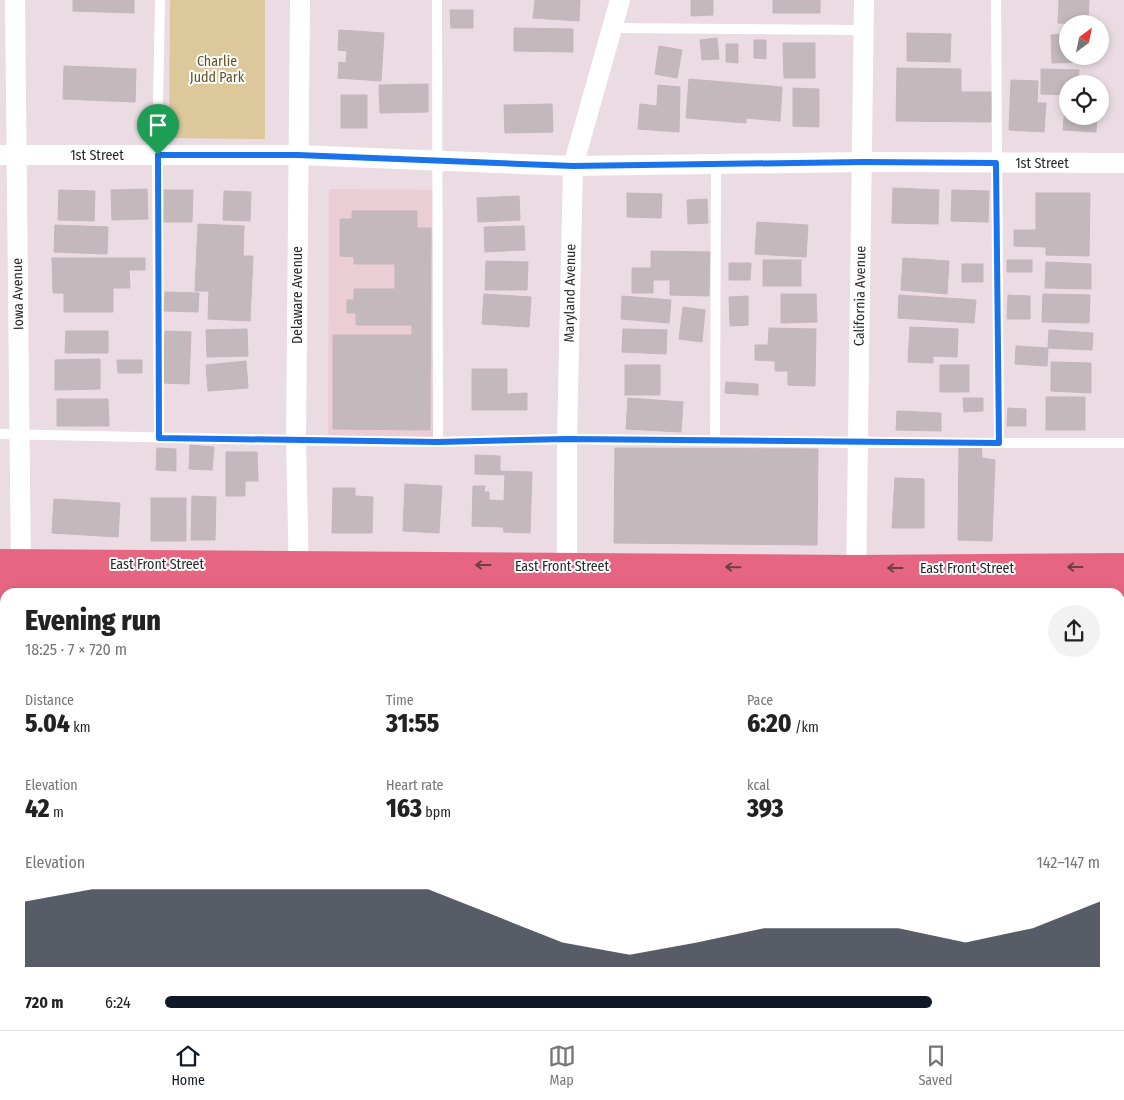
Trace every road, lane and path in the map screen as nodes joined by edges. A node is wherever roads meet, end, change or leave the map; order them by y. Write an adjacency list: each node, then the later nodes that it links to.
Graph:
1 (15, 0): 10 (street, Iowa Avenue)
2 (160, 0): 11 (lane)
3 (300, 0): 12 (street, Delaware Avenue)
4 (437, 0): 13 (lane)
5 (620, 0): 8 (street, Maryland Avenue)
6 (864, 0): 9 (street, California Avenue)
7 (996, 0): 15 (lane)
8 (612, 28): 9 (lane); 18 (street, Maryland Avenue)
9 (864, 30): 14 (street, California Avenue)
10 (8, 155): 11 (street, 1st Street); 20 (street, Iowa Avenue)
11 (158, 155): 12 (street, 1st Street); 21 (lane)
12 (298, 155): 13 (street, 1st Street); 23 (street, Delaware Avenue)
13 (438, 160): 18 (street, 1st Street); 25 (lane)
14 (863, 162): 15 (street, 1st Street); 16 (street, 1st Street); 26 (street, California Avenue)
15 (996, 163): 17 (street, 1st Street); 27 (lane)
16 (716, 164): 18 (street, 1st Street); 24 (lane)
17 (1124, 164)
18 (573, 166): 22 (street, Maryland Avenue)
19 (0, 434): 20 (lane)
20 (20, 434): 21 (lane); 30 (street, Iowa Avenue)
21 (159, 438): 23 (lane)
22 (567, 439): 24 (lane); 25 (lane); 32 (street, Maryland Avenue)
23 (296, 440): 25 (lane); 31 (street, Delaware Avenue)
24 (715, 441): 26 (lane)
25 (438, 442)
26 (858, 443): 27 (lane); 33 (street, California Avenue)
27 (999, 443): 28 (lane)
28 (1124, 443)
29 (1124, 567): 33 (main road, East Front Street, one-way to 33)
30 (10, 576): 31 (main road, East Front Street)
31 (299, 577): 32 (main road, East Front Street)
32 (567, 579): 33 (main road, East Front Street)
33 (856, 581): 34 (main road, East Front Street)
34 (1027, 588)

